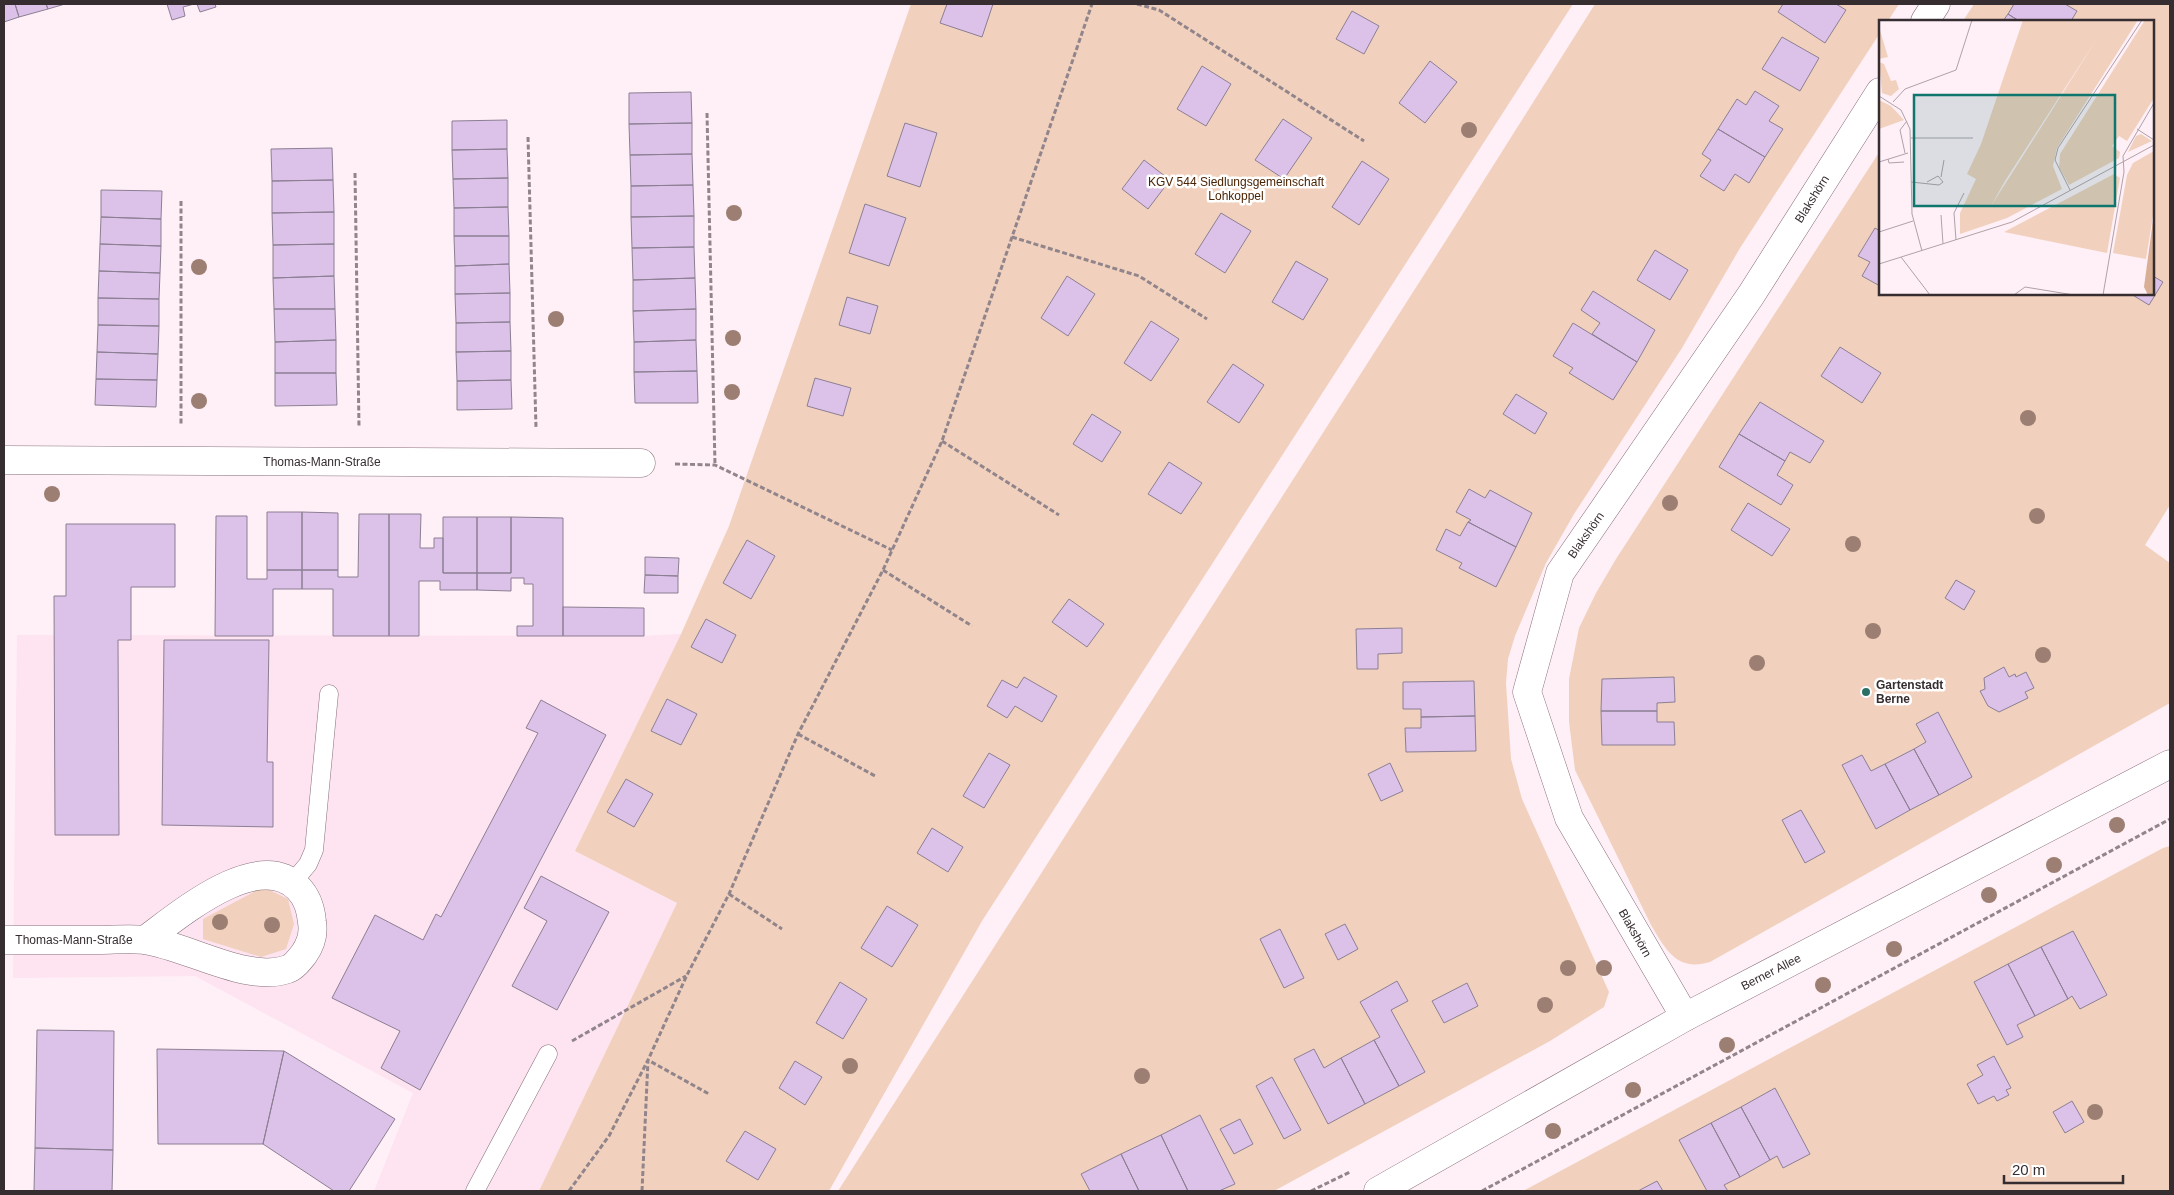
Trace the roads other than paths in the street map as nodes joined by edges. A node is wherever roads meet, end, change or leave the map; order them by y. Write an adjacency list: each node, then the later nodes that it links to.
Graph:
1 (1936, 4): 2 (street)
2 (1926, 20)
3 (1879, 94): 11 (street, Blakshörn)
4 (4, 460): 5 (street, Thomas-Mann-Straße)
5 (641, 463)
6 (329, 694): 8 (lane)
7 (2170, 764): 11 (street, Berner Allee)
8 (293, 882): 10 (street, Thomas-Mann-Straße); 10 (street, Thomas-Mann-Straße)
9 (4, 940): 10 (street, Thomas-Mann-Straße)
10 (145, 940)
11 (1684, 1017): 14 (street, Berner Allee)
12 (548, 1054): 13 (lane)
13 (475, 1191)
14 (1378, 1191)

